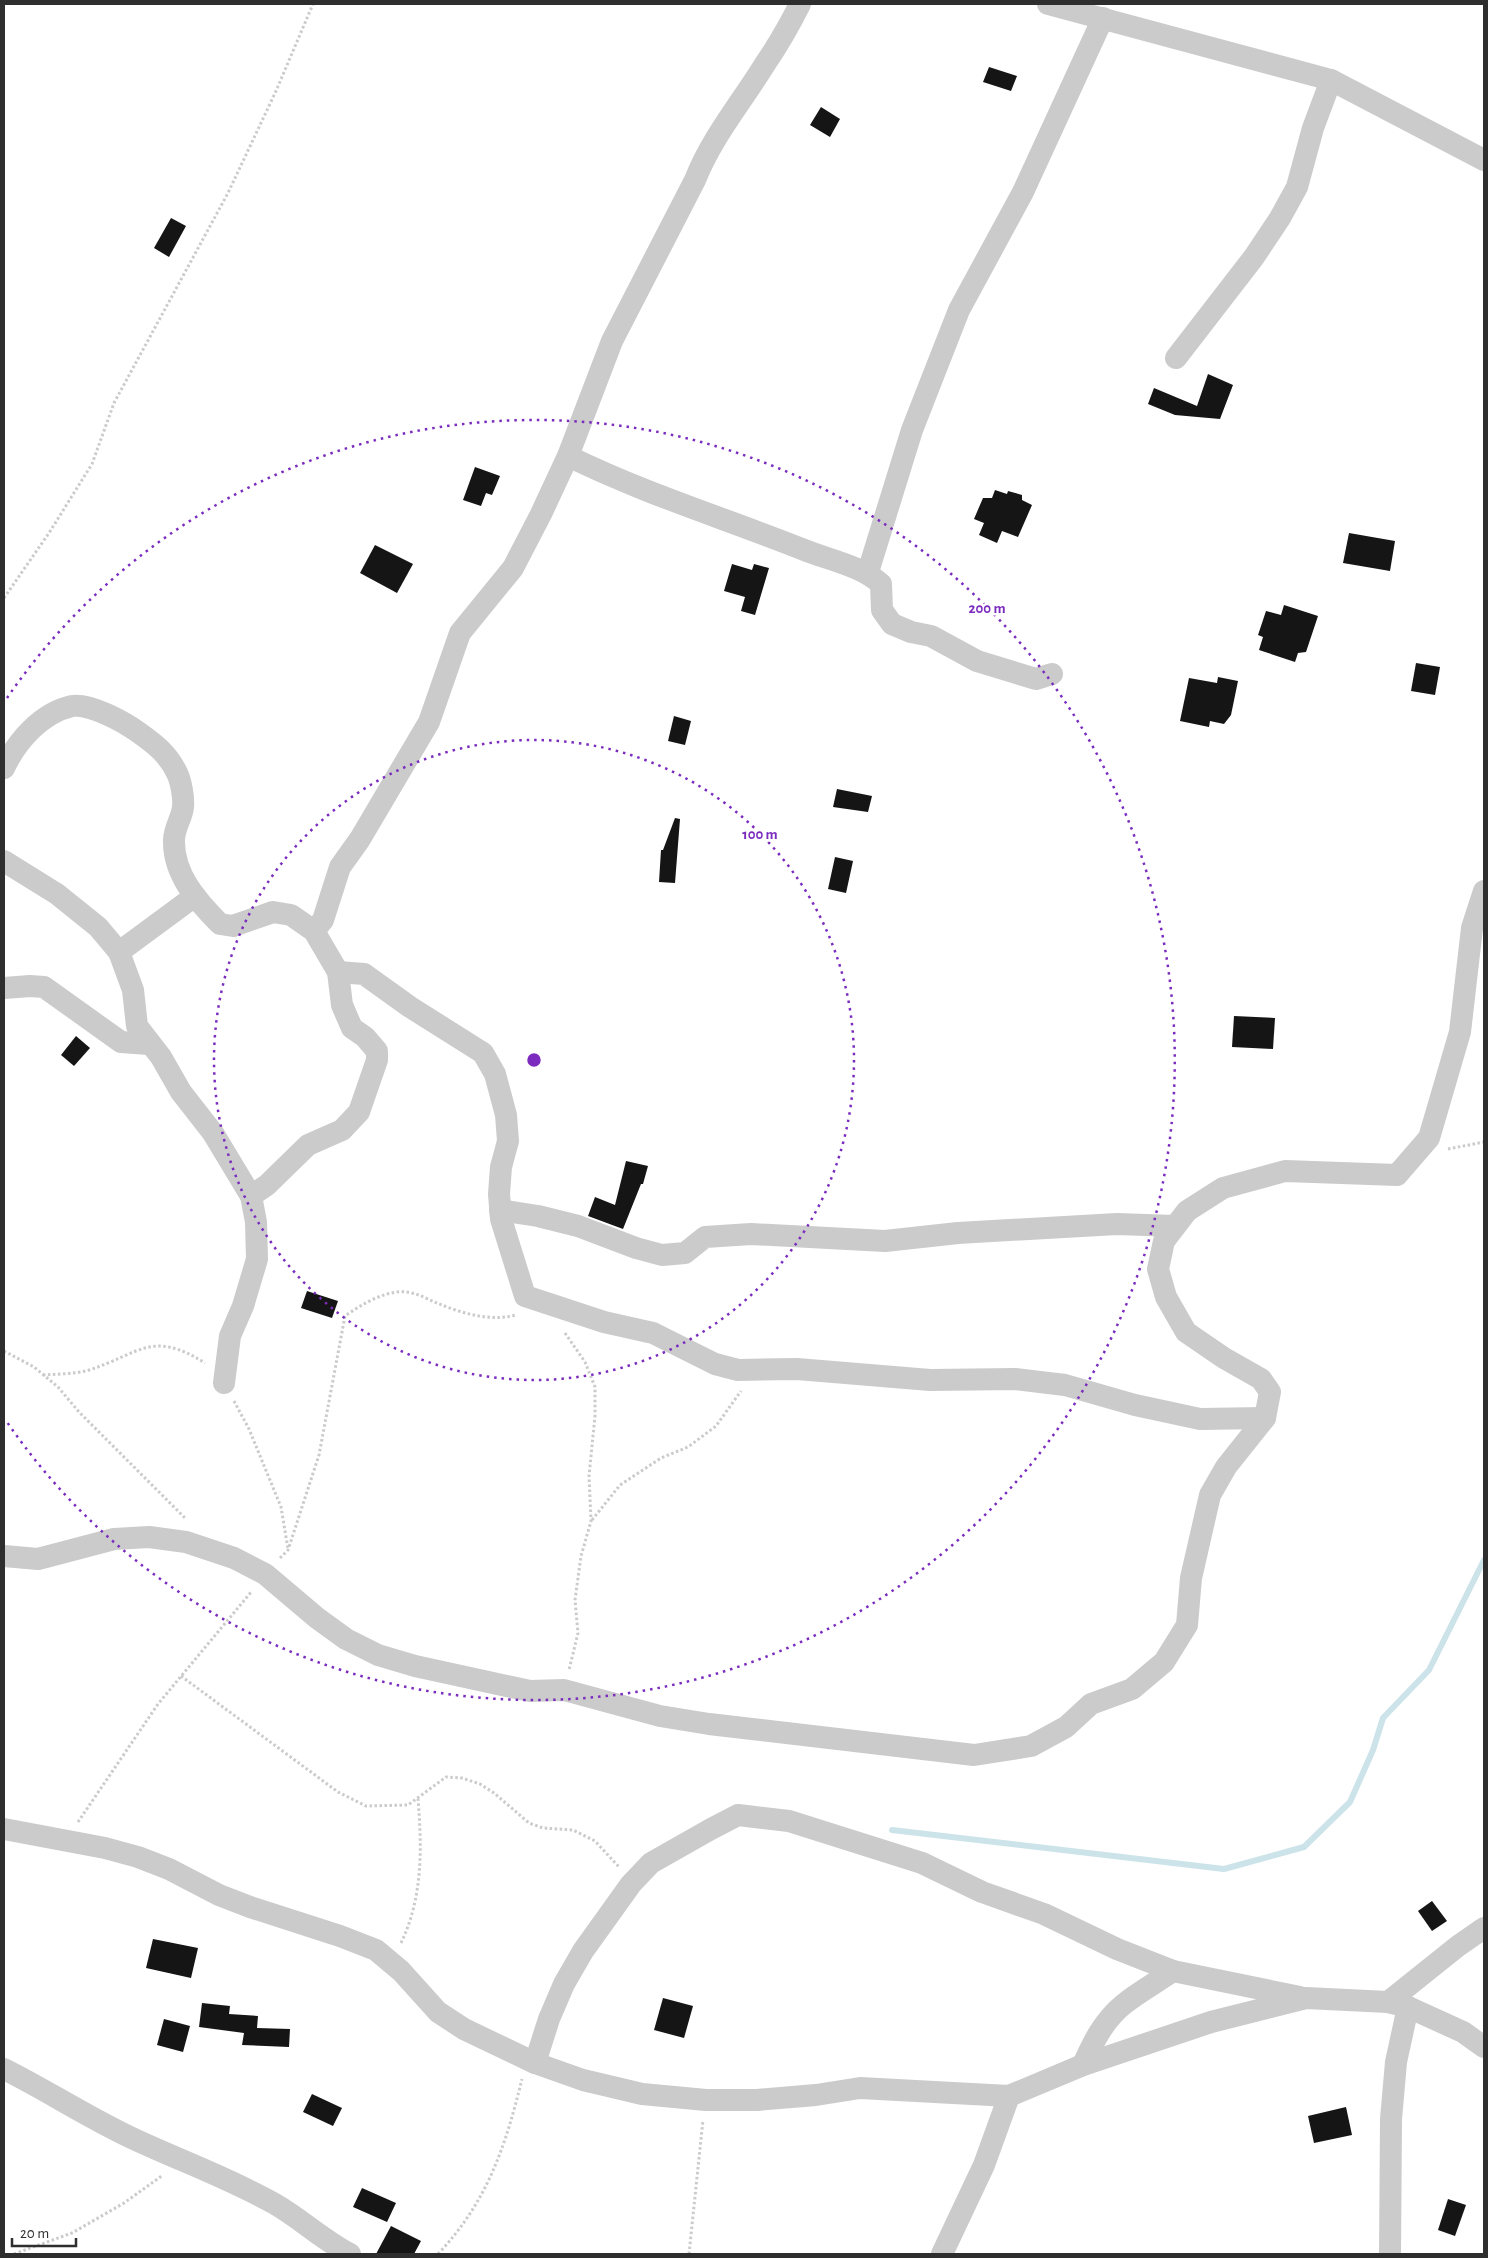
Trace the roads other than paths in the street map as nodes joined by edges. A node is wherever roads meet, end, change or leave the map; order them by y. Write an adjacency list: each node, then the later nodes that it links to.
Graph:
1 (800, 4): 7 (street)
2 (1048, 4): 3 (street)
3 (1103, 18): 4 (street); 8 (street)
4 (1331, 80): 5 (street); 6 (street)
5 (1484, 160)
6 (1176, 358)
7 (568, 456): 8 (street); 14 (street)
8 (868, 572): 9 (street)
9 (1052, 674)
10 (5, 764): 13 (street)
11 (4, 861): 15 (street)
12 (1484, 891): 21 (street)
13 (194, 896): 14 (street); 15 (street)
14 (314, 931): 16 (street)
15 (119, 952): 18 (street)
16 (338, 972): 19 (street); 20 (street)
17 (4, 988): 18 (street)
18 (149, 1044): 19 (street)
19 (251, 1196): 22 (street)
20 (500, 1210): 21 (street); 23 (street)
21 (1175, 1226): 23 (street)
22 (224, 1383)
23 (1265, 1418): 24 (street)
24 (6, 1555)
25 (4, 1829): 31 (street)
26 (1484, 1928): 29 (street)
27 (1173, 1971): 28 (street); 31 (street); 32 (street)
28 (1306, 1998): 29 (street); 32 (street)
29 (1398, 2004): 30 (street); 37 (street)
30 (1484, 2047)
31 (531, 2062): 34 (street)
32 (1082, 2065): 34 (street)
33 (4, 2069): 35 (street)
34 (1009, 2096): 36 (street)
35 (350, 2254)
36 (942, 2254)
37 (1390, 2254)

